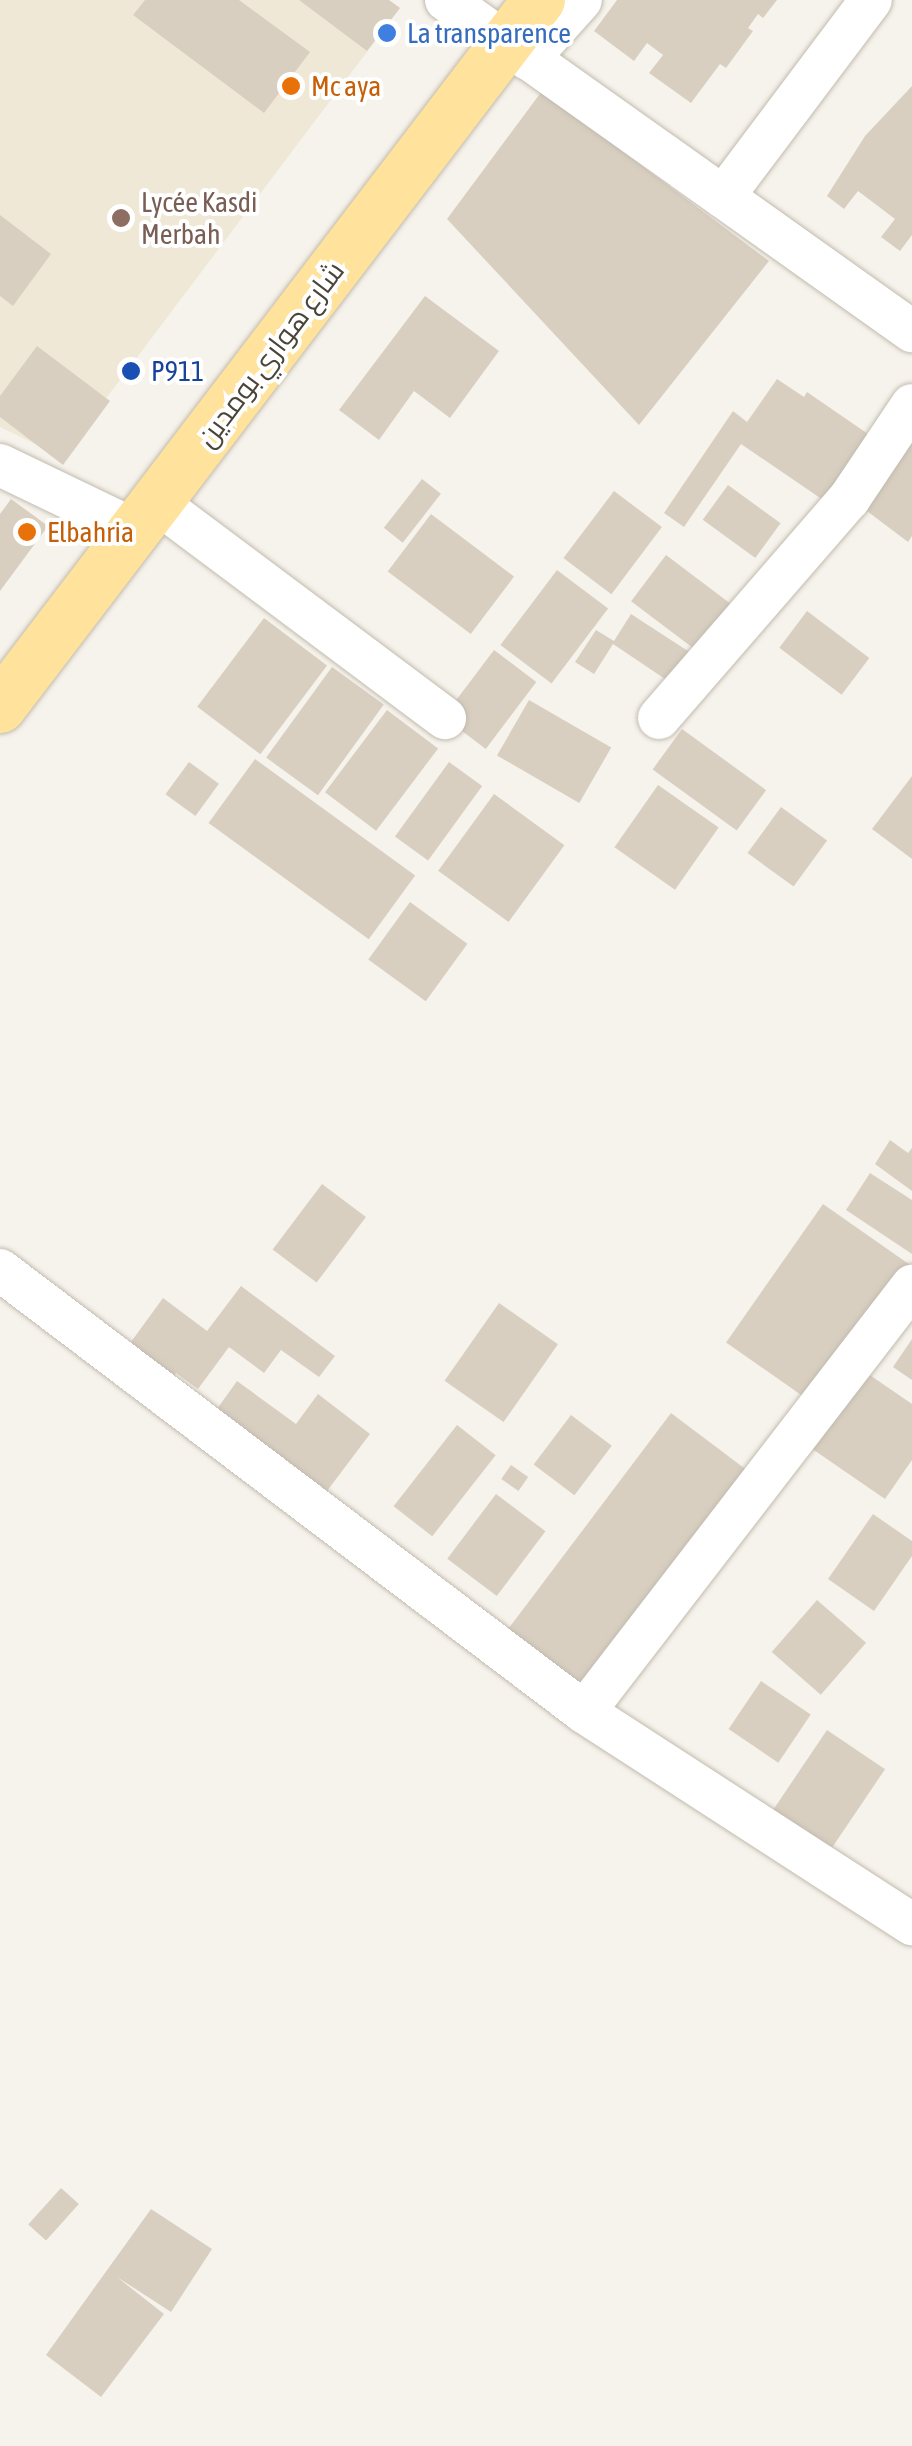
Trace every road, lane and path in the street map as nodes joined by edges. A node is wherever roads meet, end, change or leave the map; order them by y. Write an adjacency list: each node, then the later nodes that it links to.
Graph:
1 (540, 0): 5 (main road, شارع هواري بومدين)
2 (581, 0): 5 (street)
3 (871, 0): 6 (street)
4 (448, 1): 5 (street)
5 (517, 51): 6 (street); 10 (main road, شارع هواري بومدين)
6 (723, 197): 7 (street)
7 (912, 331)
8 (912, 404): 13 (street)
9 (0, 465): 10 (street)
10 (146, 516): 11 (main road, شارع هواري بومدين); 12 (street)
11 (0, 707)
12 (445, 718)
13 (659, 718)
14 (0, 1270): 16 (street)
15 (912, 1286): 16 (street)
16 (584, 1712): 17 (street)
17 (912, 1924)

